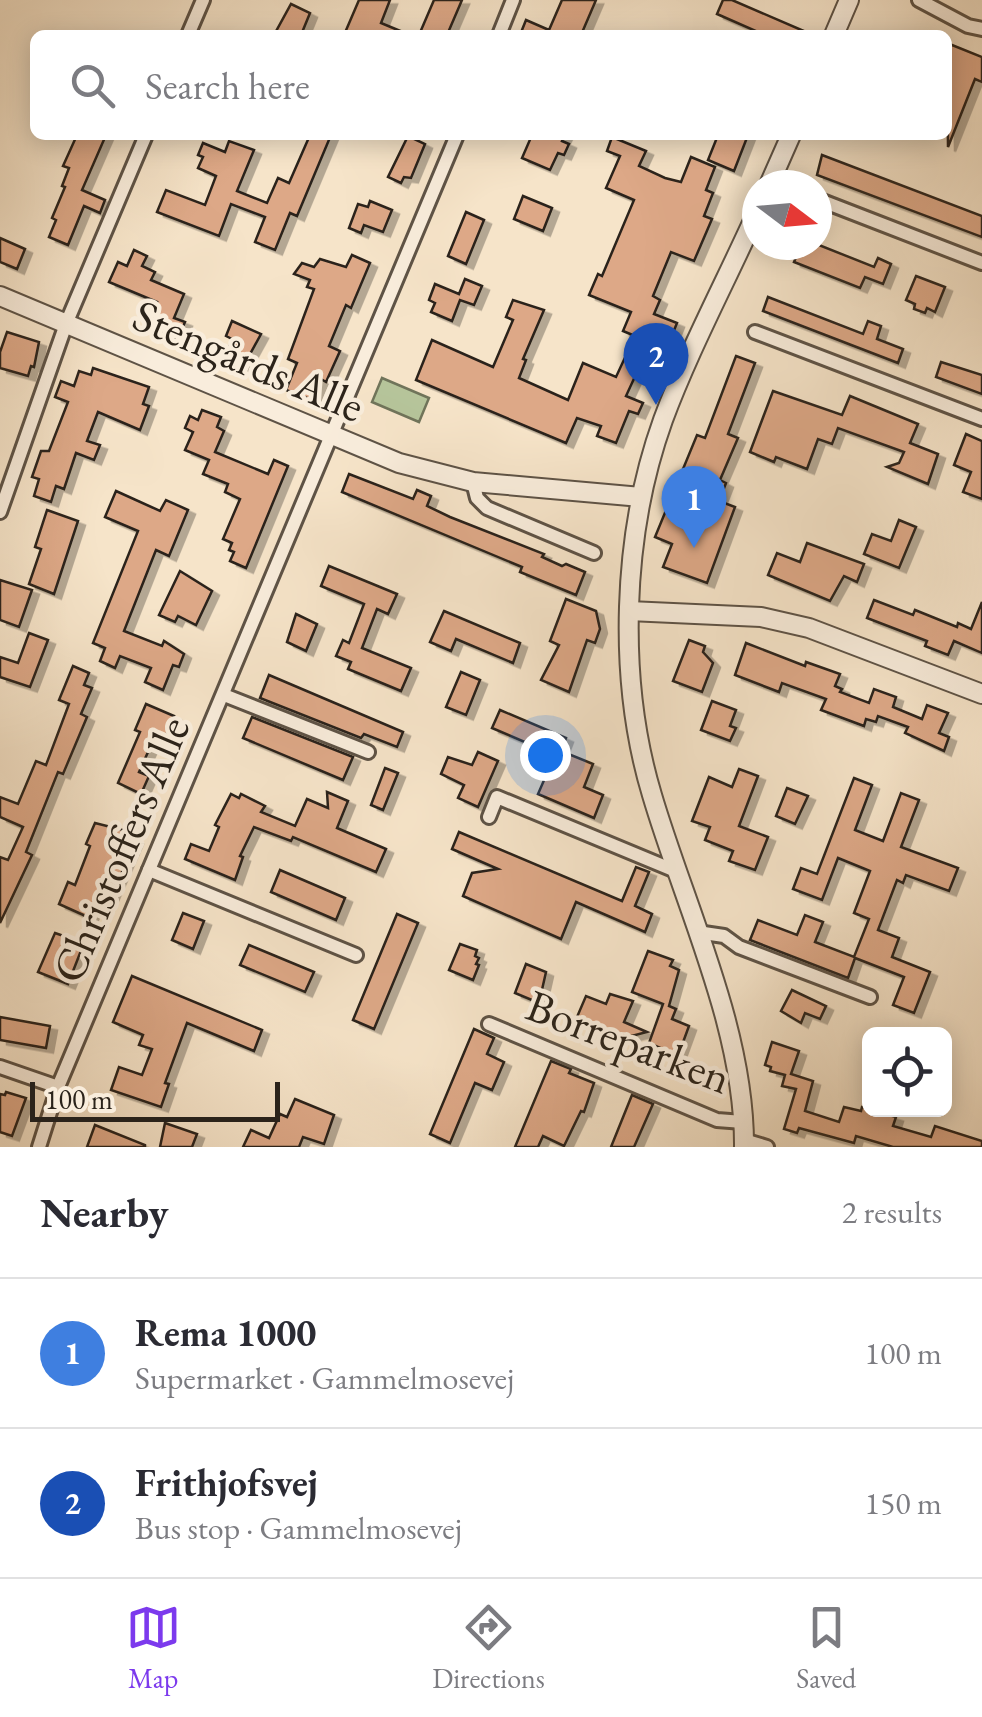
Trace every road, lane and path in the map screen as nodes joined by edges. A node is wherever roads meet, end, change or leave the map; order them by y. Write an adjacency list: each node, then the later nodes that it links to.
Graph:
1 (203, 0): 6 (street)
2 (513, 0): 7 (street)
3 (849, 0): 8 (street)
4 (919, 0): 5 (street)
5 (982, 29)
6 (190, 30)
7 (501, 30)
8 (836, 30)
9 (144, 140): 17 (street)
10 (455, 140): 20 (street, Christoffers Alle)
11 (789, 140): 12 (street)
12 (778, 170)
13 (832, 206): 15 (street)
14 (742, 246): 22 (street)
15 (982, 263)
16 (0, 296): 17 (street, Stengårds Alle)
17 (66, 324): 20 (street, Stengårds Alle); 23 (street)
18 (755, 332): 19 (street)
19 (982, 418)
20 (332, 436): 21 (street, Stengårds Alle); 26 (street, Christoffers Alle)
21 (473, 482): 22 (street, Stengårds Alle); 24 (street)
22 (640, 496): 25 (street)
23 (0, 512)
24 (594, 553)
25 (630, 611): 27 (street); 31 (street)
26 (224, 694): 28 (street, Christoffers Alle); 30 (street, Christoffers Alle)
27 (982, 694)
28 (368, 752)
29 (489, 817): 31 (street)
30 (149, 870): 33 (street); 37 (street, Christoffers Alle)
31 (678, 872): 32 (street)
32 (697, 932): 34 (street); 38 (street)
33 (356, 955)
34 (870, 997)
35 (489, 1024): 38 (street, Borreparken)
36 (0, 1067): 37 (street)
37 (58, 1087): 39 (street, Christoffers Alle)
38 (744, 1136): 40 (street, Borreparken)
39 (39, 1147)
40 (767, 1147)

